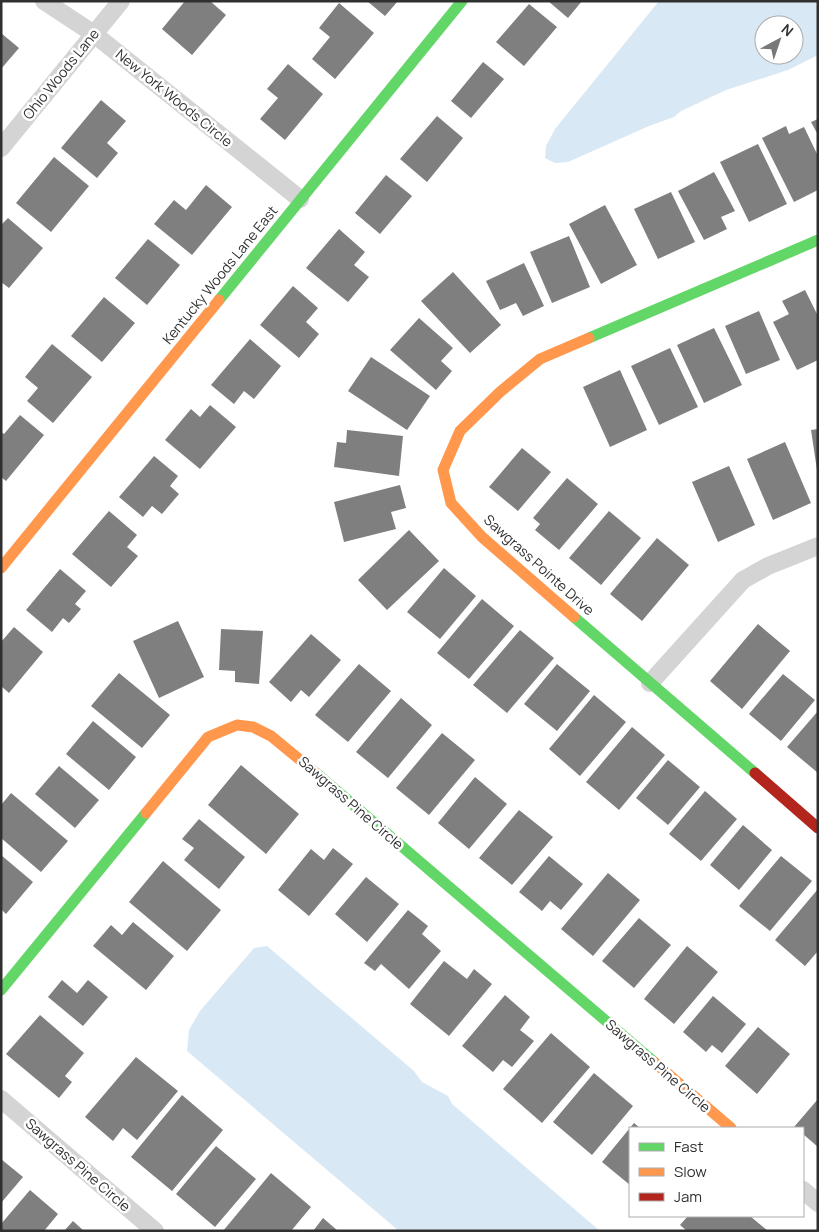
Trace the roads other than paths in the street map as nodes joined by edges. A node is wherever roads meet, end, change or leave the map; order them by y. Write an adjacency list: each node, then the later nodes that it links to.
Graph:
1 (44, 1): 4 (street, New York Woods Circle)
2 (121, 1): 4 (street, Ohio Woods Lane)
3 (462, 1): 6 (street, Kentucky Woods Lane East)
4 (94, 34): 5 (street, Ohio Woods Lane); 6 (street, New York Woods Circle)
5 (1, 148)
6 (300, 199): 9 (street, Kentucky Woods Lane East)
7 (818, 240): 10 (street, Sawgrass Pointe Drive)
8 (818, 546): 10 (street)
9 (1, 568)
10 (650, 683): 11 (street, Sawgrass Pointe Drive)
11 (818, 828)
12 (1, 990): 14 (street, Sawgrass Pine Circle)
13 (1, 1099): 17 (street, Sawgrass Pine Circle)
14 (730, 1127)
15 (804, 1191): 16 (street)
16 (818, 1203)
17 (155, 1231)

